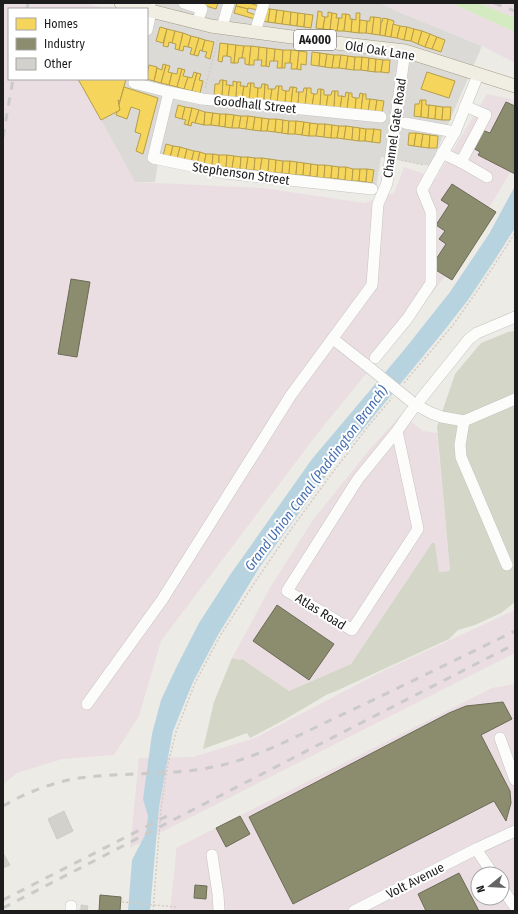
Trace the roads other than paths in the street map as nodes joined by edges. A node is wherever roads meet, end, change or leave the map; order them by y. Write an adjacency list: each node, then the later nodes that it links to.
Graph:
1 (121, 3): 5 (main road, Old Oak Lane / A4000)
2 (184, 3): 6 (street)
3 (229, 3): 7 (street)
4 (264, 3): 8 (street)
5 (148, 8): 6 (main road, Old Oak Lane / A4000)
6 (197, 22): 7 (main road, Old Oak Lane / A4000)
7 (222, 27): 8 (main road, Old Oak Lane / A4000)
8 (255, 32): 9 (main road, Old Oak Lane / A4000)
9 (405, 51): 10 (main road, Old Oak Lane / A4000); 23 (street, Channel Gate Road)
10 (478, 75): 12 (main road, Old Oak Lane / A4000); 14 (street)
11 (135, 80): 13 (street, Goodhall Street)
12 (515, 86)
13 (169, 92): 15 (street, Goodhall Street); 21 (street, Stephenson Street)
14 (465, 106): 17 (street); 19 (street)
15 (381, 117)
16 (405, 123): 17 (street)
17 (455, 132): 18 (street)
18 (442, 153): 19 (street); 24 (street)
19 (460, 162): 20 (street)
20 (487, 177)
21 (372, 188)
22 (515, 317): 26 (street, Atlas Road)
23 (333, 339): 26 (street, bridge); 30 (street, Channel Gate Road)
24 (375, 358)
25 (515, 399): 27 (street)
26 (414, 403): 27 (street); 28 (street, Atlas Road)
27 (464, 421): 29 (street)
28 (397, 431): 28 (street, Atlas Road)
29 (507, 565)
30 (87, 704)
31 (500, 738): 32 (street)
32 (515, 780)
33 (515, 831): 34 (street, Volt Avenue)
34 (476, 849): 36 (street); 38 (street, Volt Avenue)
35 (212, 855): 37 (street)
36 (488, 866)
37 (219, 911)
38 (354, 911)

